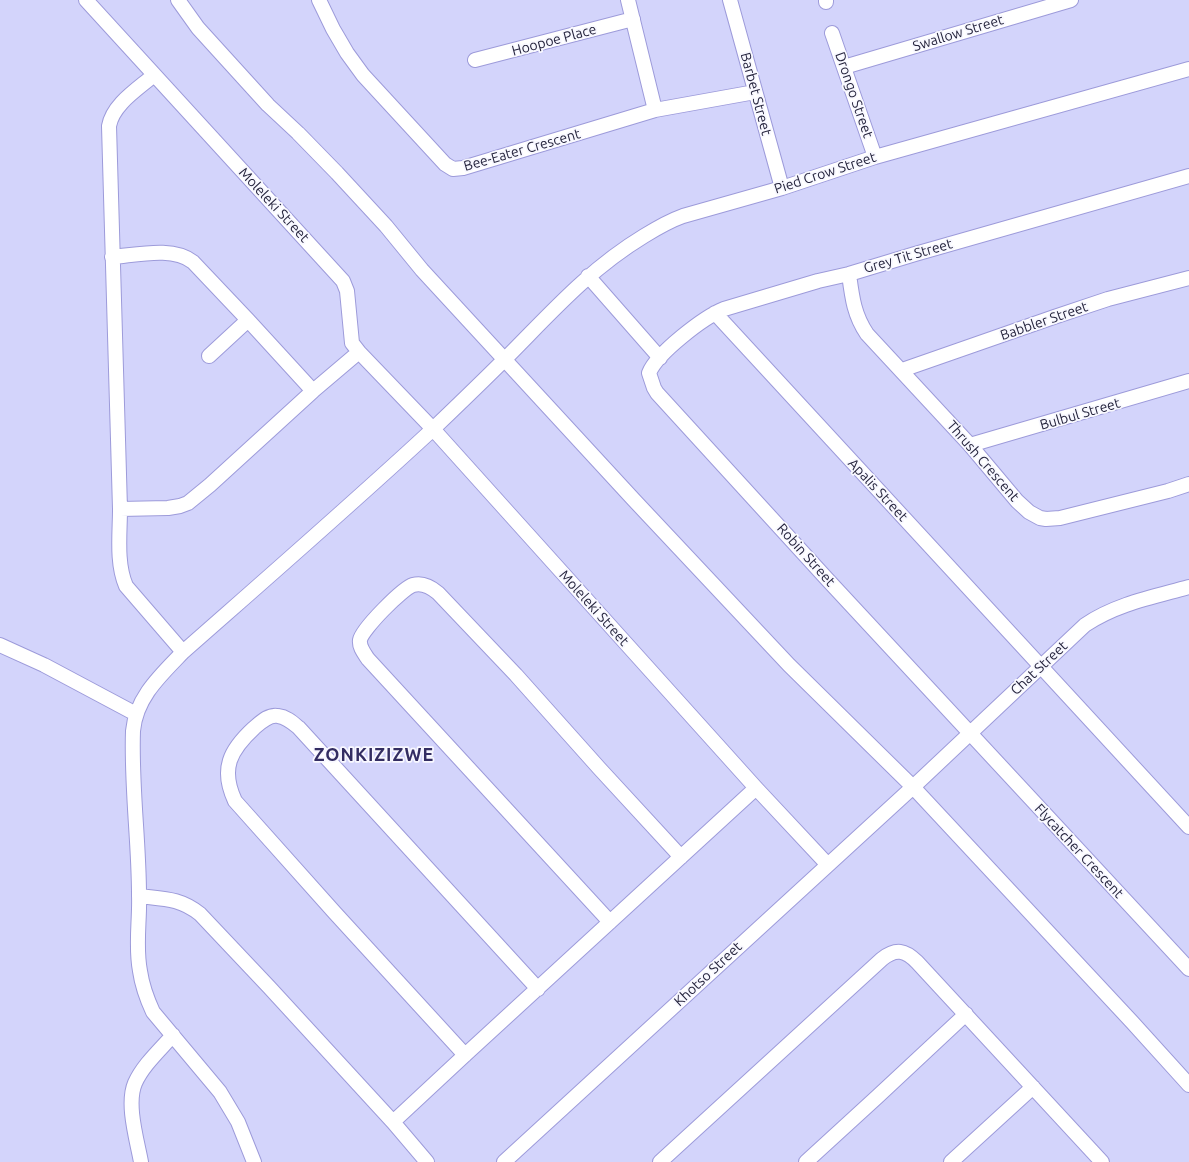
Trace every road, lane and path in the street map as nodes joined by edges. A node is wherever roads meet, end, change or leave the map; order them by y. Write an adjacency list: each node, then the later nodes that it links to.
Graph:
1 (86, 0): 12 (street, Moleleki Street)
2 (178, 0): 27 (street)
3 (320, 0): 14 (street, Bee-Eater Crescent)
4 (628, 0): 7 (street)
5 (730, 0): 13 (street, Barbet Street)
6 (1071, 0): 10 (street, Swallow Street)
7 (633, 19): 9 (street, Hoopoe Place); 14 (street)
8 (832, 33): 10 (street, Drongo Street)
9 (475, 60)
10 (844, 67): 15 (street, Drongo Street)
11 (1189, 70): 15 (street, Pied Crow Street)
12 (154, 74): 18 (street); 24 (street, Moleleki Street)
13 (755, 92): 14 (street, Bee-Eater Crescent); 17 (street, Barbet Street)
14 (655, 110)
15 (875, 157): 17 (street, Pied Crow Street)
16 (1189, 176): 19 (street, Grey Tit Street)
17 (782, 188): 20 (street, Pied Crow Street)
18 (112, 257): 23 (street); 35 (street)
19 (849, 274): 22 (street, Grey Tit Street); 28 (street, Thrush Crescent)
20 (588, 276): 26 (street); 27 (street, Pied Crow Street)
21 (1189, 278): 28 (street, Babbler Street)
22 (715, 313): 26 (street, Grey Tit Street); 39 (street, Apalis Street)
23 (248, 320): 25 (street); 31 (street)
24 (359, 352): 31 (street); 32 (street, Moleleki Street)
25 (209, 356)
26 (660, 358): 29 (street, Grey Tit Street)
27 (505, 359): 32 (street, Pied Crow Street); 42 (street)
28 (902, 370): 33 (street, Thrush Crescent)
29 (649, 373): 41 (street, Robin Street)
30 (1189, 381): 33 (street, Bulbul Street)
31 (313, 391): 35 (street)
32 (433, 429): 38 (street, Pied Crow Street); 43 (street, Moleleki Street)
33 (970, 445): 34 (street, Thrush Crescent)
34 (1189, 484)
35 (120, 509): 38 (street)
36 (1189, 587): 39 (street, Chat Street)
37 (0, 645): 40 (street)
38 (183, 652): 40 (street, Pied Crow Street)
39 (1041, 667): 41 (street, Chat Street); 44 (street)
40 (136, 714): 47 (street, Pied Crow Street)
41 (970, 733): 42 (street, Chat Street); 49 (street, Flycatcher Crescent)
42 (913, 787): 46 (street, Khotso Street); 54 (street)
43 (756, 788): 45 (street); 46 (street, Moleleki Street)
44 (1189, 827)
45 (681, 857): 48 (street); 48 (street)
46 (828, 865): 61 (street, Khotso Street)
47 (139, 896): 52 (street, Pied Crow Street); 56 (street)
48 (610, 922): 50 (street)
49 (1189, 969)
50 (538, 989): 53 (street); 53 (street)
51 (966, 1014): 55 (street); 62 (street); 63 (street)
52 (172, 1035): 58 (street); 59 (street, Pied Crow Street)
53 (465, 1055): 56 (street)
54 (1189, 1085)
55 (1033, 1087): 57 (street); 64 (street)
56 (394, 1122): 60 (street)
57 (1099, 1161)
58 (141, 1162)
59 (254, 1162)
60 (427, 1162)
61 (504, 1162)
62 (660, 1162)
63 (806, 1162)
64 (951, 1162)

